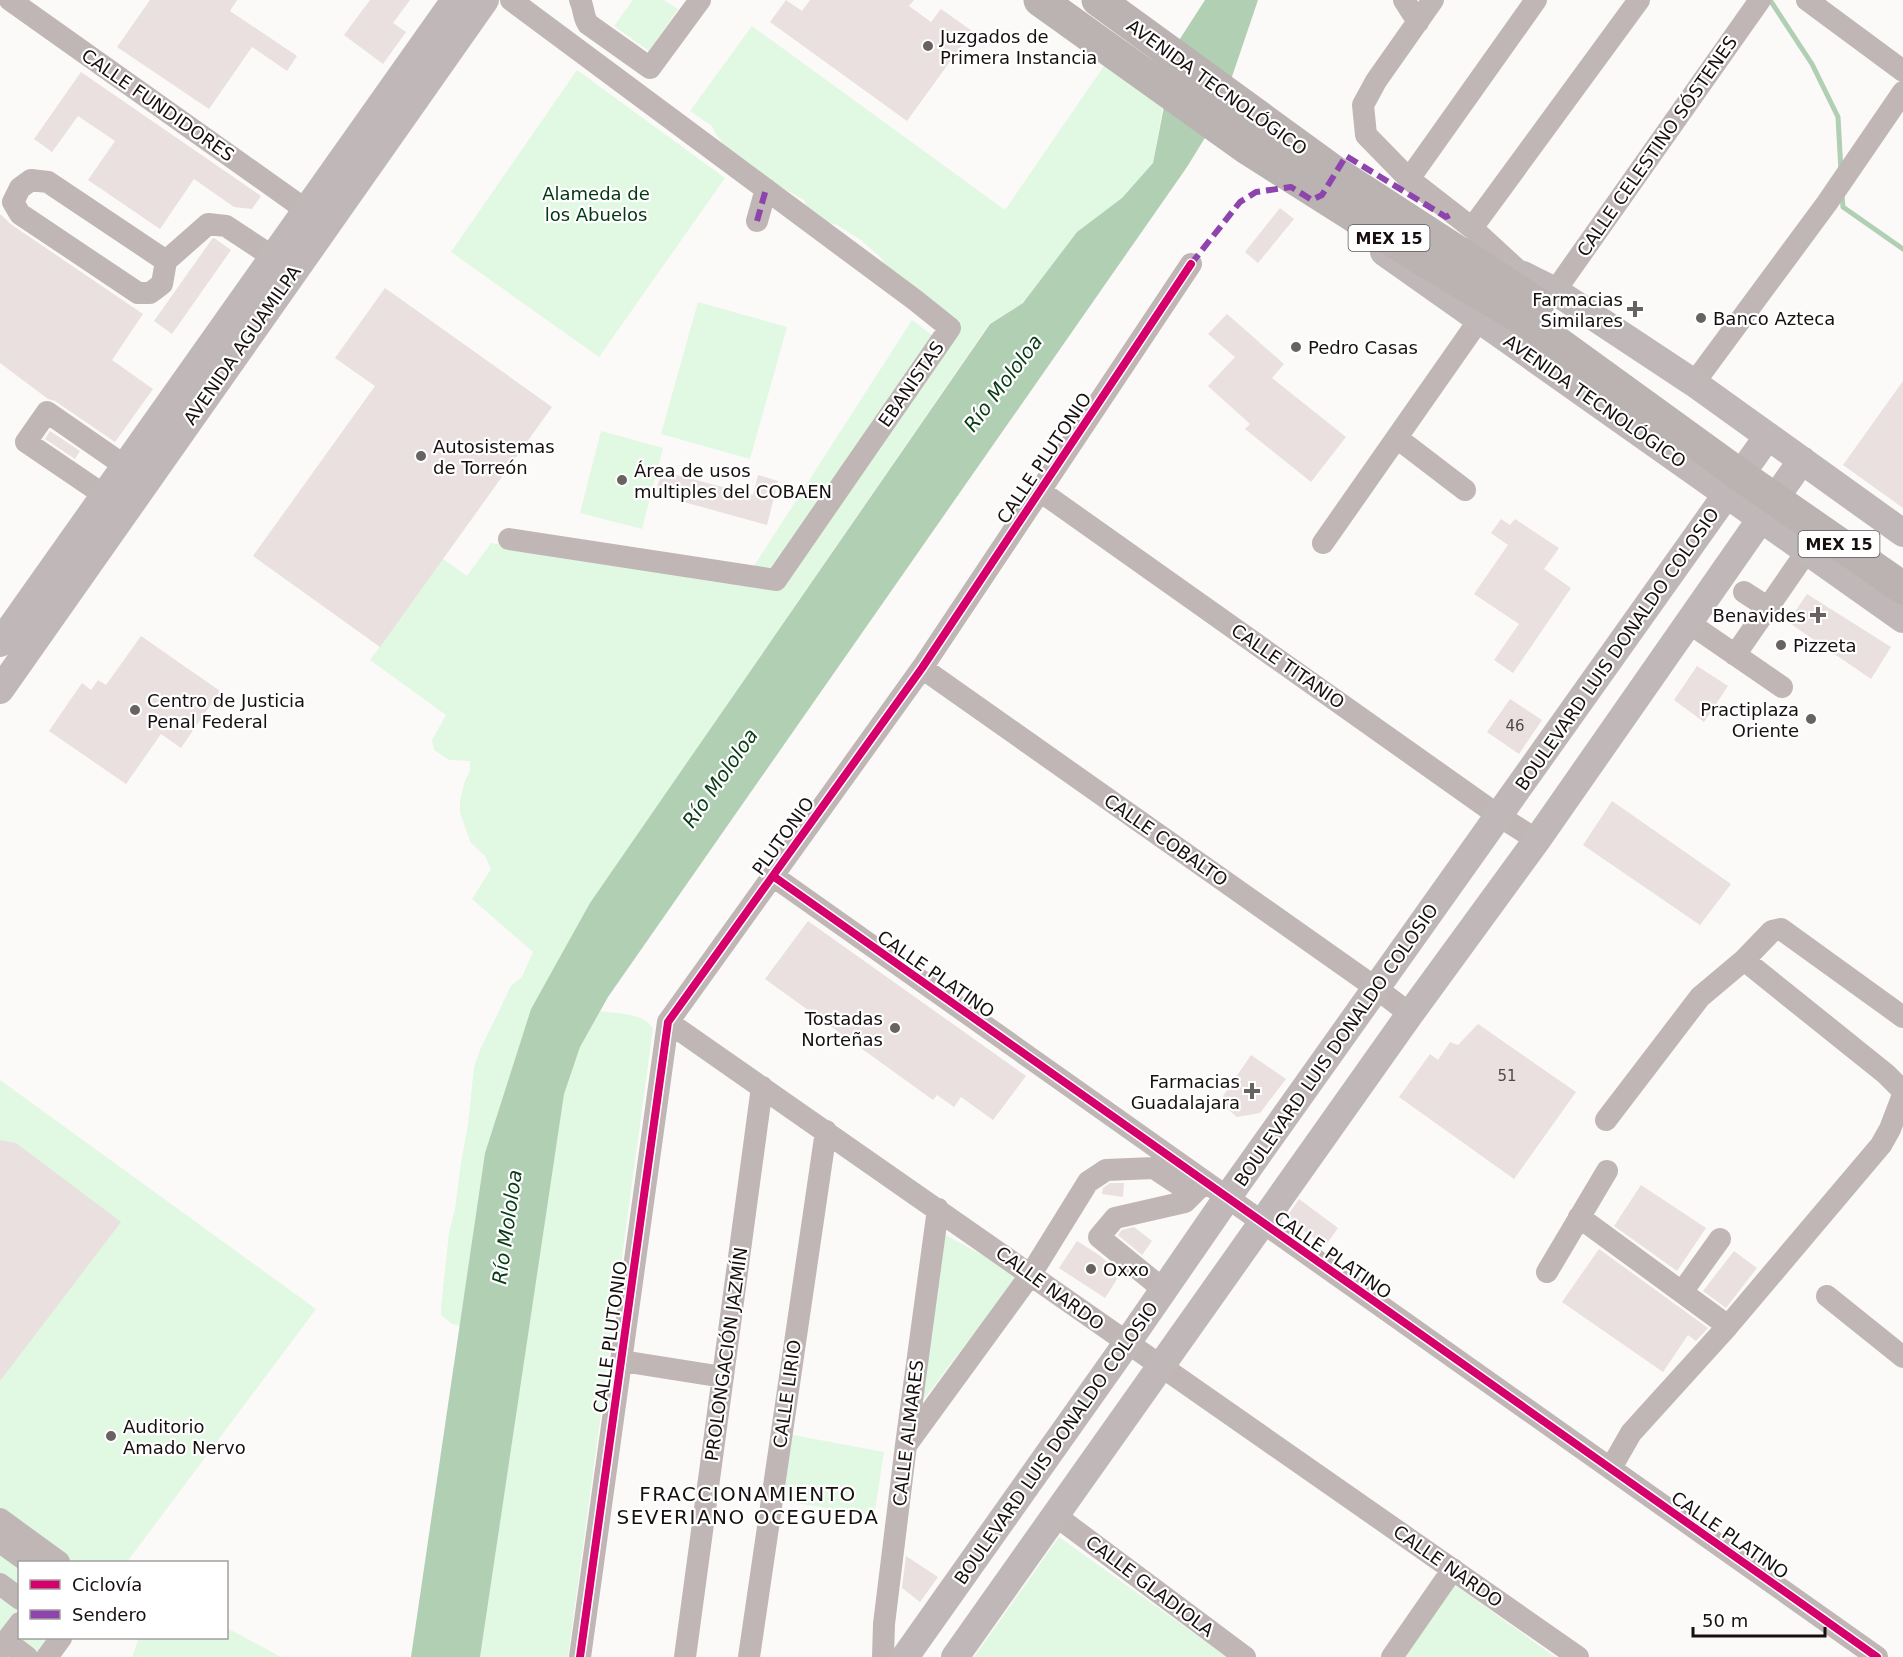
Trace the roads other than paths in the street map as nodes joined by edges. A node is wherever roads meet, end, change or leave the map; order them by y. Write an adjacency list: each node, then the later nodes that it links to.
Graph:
1 (6, 0): 16 (street)
2 (10, 0): 24 (street, CALLE FUNDIDORES)
3 (455, 0): 24 (main road, AVENIDA AGUAMILPA)
4 (485, 0): 23 (main road, AVENIDA AGUAMILPA)
5 (511, 0): 22 (street, EBANISTAS)
6 (580, 0): 7 (street)
7 (700, 0)
8 (1040, 0): 20 (highway, AVENIDA TECNOLÓGICO / MEX 15)
9 (1098, 0): 30 (highway, AVENIDA TECNOLÓGICO / MEX 15)
10 (1404, 0): 17 (street)
11 (1433, 0): 17 (street)
12 (1536, 0): 21 (street)
13 (1639, 0): 26 (street)
14 (1807, 0): 18 (street)
15 (1757, 3): 32 (street, CALLE CELESTINO SÓSTENES)
16 (0, 8)
17 (1418, 22): 21 (street)
18 (1903, 71)
19 (1903, 92): 34 (street)
20 (1293, 177): 33 (main road, AVENIDA TECNOLÓGICO); 37 (highway, AVENIDA TECNOLÓGICO / MEX 15)
21 (1409, 179): 26 (street)
22 (766, 189): 25 (street); 43 (street, EBANISTAS)
23 (349, 194): 24 (main road); 28 (main road, AVENIDA AGUAMILPA)
24 (306, 210): 28 (main road, AVENIDA AGUAMILPA)
25 (757, 221)
26 (1472, 228): 31 (street)
27 (166, 261): 27 (street); 28 (street)
28 (285, 262): 36 (main road, AVENIDA AGUAMILPA); 57 (main road, AVENIDA AGUAMILPA)
29 (1191, 264): 40 (street, CALLE PLUTONIO)
30 (1488, 271): 31 (main road, AVENIDA TECNOLÓGICO); 37 (highway, AVENIDA TECNOLÓGICO / MEX 15)
31 (1523, 275): 32 (main road, AVENIDA TECNOLÓGICO)
32 (1555, 291): 34 (main road, AVENIDA TECNOLÓGICO)
33 (1479, 320): 35 (street); 37 (main road, AVENIDA TECNOLÓGICO)
34 (1694, 382): 37 (main road, AVENIDA TECNOLÓGICO)
35 (1397, 438): 38 (street); 44 (street)
36 (125, 466): 41 (main road, AVENIDA AGUAMILPA); 41 (street)
37 (1747, 466): 39 (highway, AVENIDA TECNOLÓGICO / MEX 15); 39 (main road, AVENIDA TECNOLÓGICO); 55 (main road, BOULEVARD LUIS DONALDO COLOSIO)
38 (1465, 490)
39 (1781, 490): 42 (main road, AVENIDA TECNOLÓGICO); 45 (main road, AVENIDA TECNOLÓGICO); 46 (highway, AVENIDA TECNOLÓGICO / MEX 15); 47 (highway, AVENIDA TECNOLÓGICO / MEX 15); 51 (main road)
40 (1040, 491): 54 (street, CALLE PLUTONIO); 59 (street, CALLE TITANIO)
41 (104, 495): 52 (main road, AVENIDA AGUAMILPA)
42 (1903, 532)
43 (509, 539)
44 (1323, 543)
45 (1807, 551): 49 (street); 50 (main road, AVENIDA TECNOLÓGICO)
46 (1903, 563)
47 (1903, 588)
48 (1744, 592): 49 (street)
49 (1767, 607): 53 (street)
50 (1903, 619)
51 (1689, 623): 53 (street); 58 (main road)
52 (0, 643)
53 (1735, 655): 56 (street)
54 (922, 668): 61 (street, PLUTONIO); 63 (street, CALLE COBALTO)
55 (1593, 682): 58 (main road); 59 (main road, BOULEVARD LUIS DONALDO COLOSIO)
56 (1782, 687)
57 (0, 690)
58 (1629, 710): 60 (main road)
59 (1499, 816): 60 (street, CALLE TITANIO); 63 (main road, BOULEVARD LUIS DONALDO COLOSIO)
60 (1537, 840): 64 (main road)
61 (773, 876): 66 (street, PLUTONIO); 72 (street, CALLE PLATINO)
62 (1744, 960): 65 (street); 68 (street); 69 (street)
63 (1376, 988): 64 (street, CALLE COBALTO); 73 (main road, BOULEVARD LUIS DONALDO COLOSIO)
64 (1410, 1014): 76 (main road)
65 (1903, 1017)
66 (669, 1022): 67 (street, CALLE NARDO); 86 (street, CALLE PLUTONIO)
67 (762, 1087): 70 (street, CALLE NARDO); 88 (street, PROLONGACIÓN JAZMÍN)
68 (1903, 1093): 83 (street)
69 (1606, 1120)
70 (826, 1131): 74 (street, CALLE NARDO); 103 (street, CALLE LIRIO)
71 (1607, 1171): 75 (street)
72 (1198, 1188): 73 (street, CALLE PLATINO); 79 (street); 80 (street)
73 (1227, 1198): 76 (street, CALLE PLATINO); 80 (main road, BOULEVARD LUIS DONALDO COLOSIO)
74 (938, 1209): 79 (street, CALLE NARDO); 89 (street, CALLE ALMARES)
75 (1579, 1217): 78 (street); 81 (street)
76 (1262, 1223): 87 (main road); 90 (street, CALLE PLATINO)
77 (1719, 1239): 81 (street)
78 (1547, 1272)
79 (1031, 1274): 84 (street, CALLE NARDO); 89 (street)
80 (1164, 1290): 84 (main road, BOULEVARD LUIS DONALDO COLOSIO)
81 (1682, 1292): 83 (street)
82 (1827, 1296): 85 (street)
83 (1728, 1326): 90 (street)
84 (1127, 1343): 87 (street, CALLE NARDO); 105 (main road, BOULEVARD LUIS DONALDO COLOSIO)
85 (1903, 1357)
86 (622, 1360): 88 (street); 101 (street, CALLE PLUTONIO)
87 (1161, 1367): 91 (main road); 96 (street, CALLE NARDO)
88 (723, 1377): 102 (street, PROLONGACIÓN JAZMÍN)
89 (906, 1445): 104 (street, CALLE ALMARES)
90 (1611, 1468): 110 (street, CALLE PLATINO)
91 (1056, 1516): 106 (main road); 107 (street, CALLE GLADIOLA)
92 (0, 1519): 95 (street)
93 (0, 1542): 94 (street)
94 (25, 1561)
95 (56, 1561)
96 (1452, 1569): 108 (street); 109 (street, CALLE NARDO)
97 (0, 1584): 98 (street)
98 (18, 1598)
99 (60, 1639): 100 (street)
100 (47, 1657)
101 (580, 1657)
102 (685, 1657)
103 (749, 1657)
104 (883, 1657)
105 (905, 1657)
106 (955, 1657)
107 (1245, 1657)
108 (1392, 1657)
109 (1578, 1657)
110 (1877, 1657)

